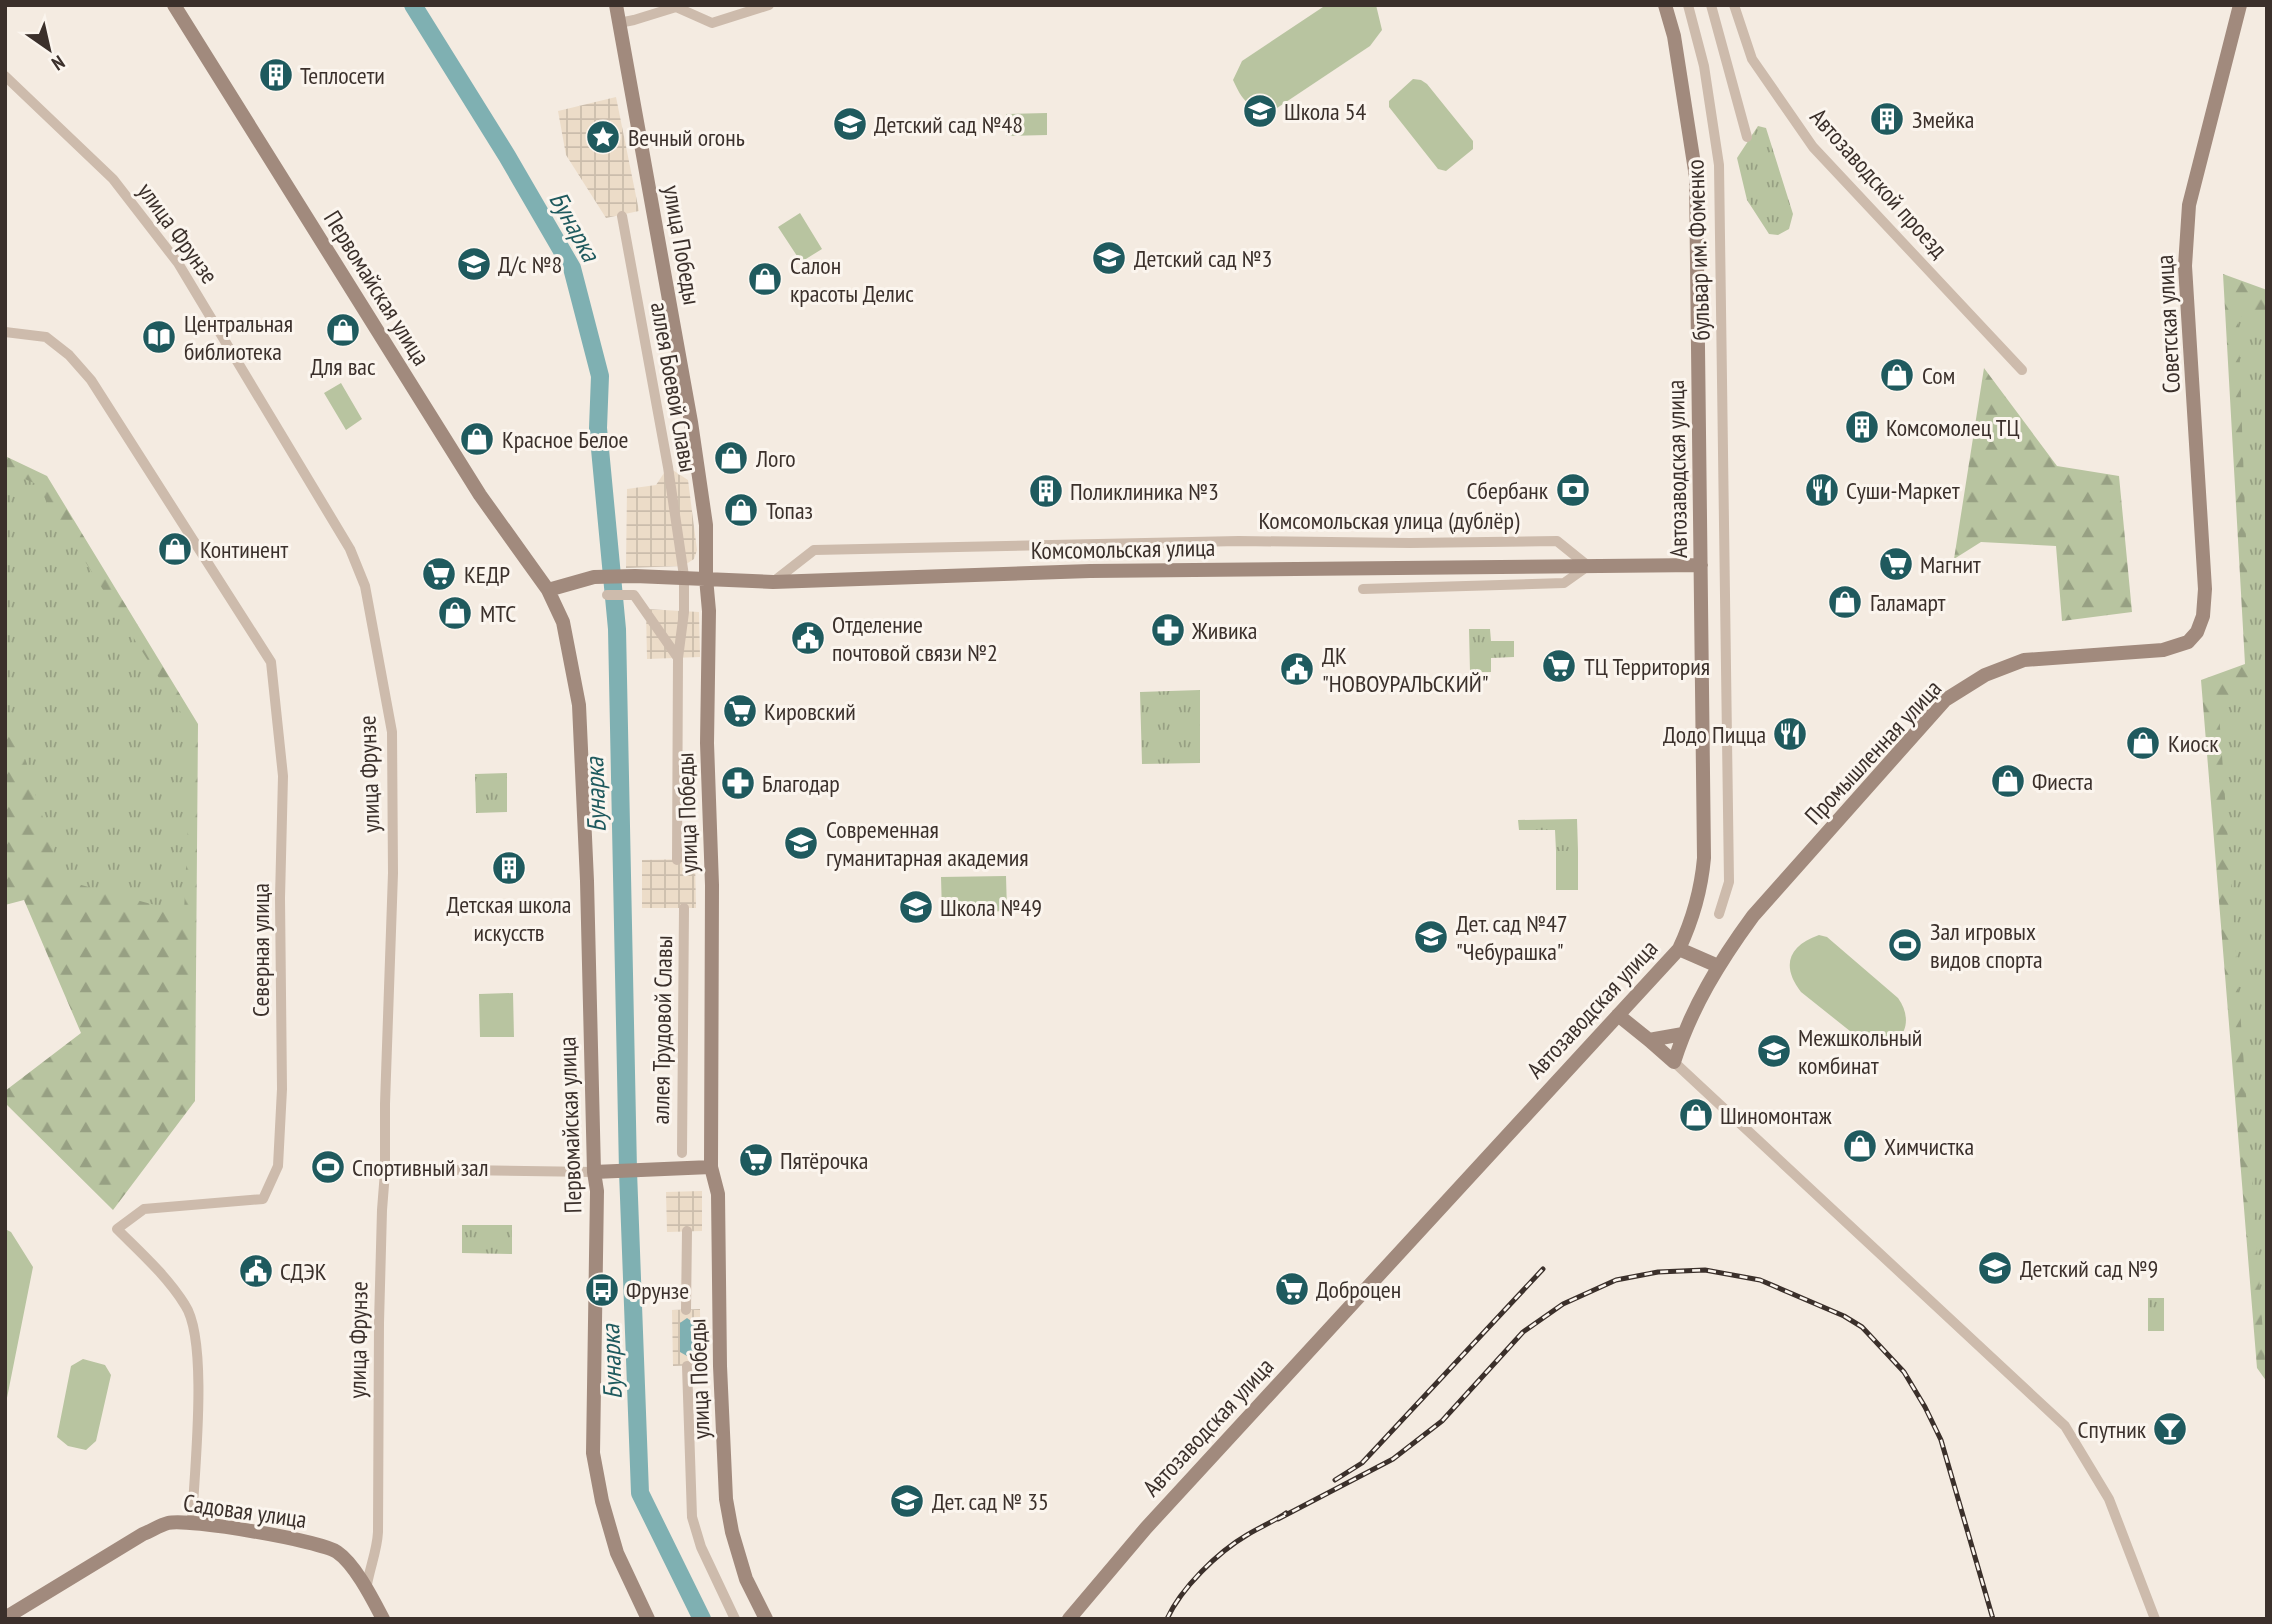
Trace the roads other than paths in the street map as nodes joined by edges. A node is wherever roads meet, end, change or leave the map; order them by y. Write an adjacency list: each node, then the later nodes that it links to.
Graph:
1 (174, 5): 21 (street, Первомайская улица)
2 (616, 5): 9 (street, улица Победы)
3 (769, 5): 9 (street)
4 (1665, 5): 15 (street, Автозаводская улица)
5 (1688, 5): 27 (street, бульвар им. Фоменко)
6 (1711, 5): 11 (street)
7 (1734, 5): 14 (street, Автозаводской проезд)
8 (2240, 5): 23 (street, Советская улица)
9 (619, 23): 18 (street, улица Победы)
10 (5, 76): 36 (street, улица Фрунзе)
11 (1747, 137)
12 (622, 216): 17 (street, аллея Боевой Славы)
13 (5, 332): 41 (street, Северная улица)
14 (2022, 370)
15 (1701, 565): 16 (street, Комсомольская улица); 28 (street, Автозаводская улица)
16 (1588, 566): 19 (street, Комсомольская улица); 19 (street, Комсомольская улица (дублёр)); 20 (street)
17 (684, 571): 18 (street, Комсомольская улица); 21 (street, Комсомольская улица); 24 (street, аллея Боевой Славы)
18 (706, 578): 19 (street, Комсомольская улица); 35 (street, улица Победы)
19 (773, 582)
20 (1363, 589)
21 (548, 590): 37 (street, Первомайская улица)
22 (607, 595): 24 (street)
23 (2188, 642): 29 (street, Промышленная улица)
24 (678, 658): 25 (street)
25 (677, 860)
26 (684, 908): 34 (street, аллея Трудовой Славы)
27 (1719, 914)
28 (1679, 949): 29 (street); 30 (street, Автозаводская улица)
29 (1718, 966): 31 (street, Промышленная улица)
30 (1618, 1015): 32 (street); 50 (street, Автозаводская улица)
31 (1683, 1034): 32 (street); 33 (street, Промышленная улица)
32 (1649, 1040): 33 (street)
33 (1674, 1062): 51 (street)
34 (682, 1153)
35 (711, 1167): 37 (street); 49 (street, улица Победы)
36 (386, 1171): 37 (street); 43 (street, улица Фрунзе)
37 (594, 1172): 47 (street, Первомайская улица)
38 (687, 1231): 39 (street)
39 (686, 1310)
40 (687, 1366): 48 (street)
41 (192, 1522): 42 (street, Садовая улица); 45 (street, Садовая улица)
42 (352, 1567): 43 (street); 44 (street, Садовая улица)
43 (369, 1567): 44 (street, улица Фрунзе)
44 (366, 1590): 46 (street, Садовая улица)
45 (5, 1618)
46 (383, 1619)
47 (648, 1619)
48 (735, 1619)
49 (766, 1619)
50 (1069, 1619)
51 (2155, 1619)

